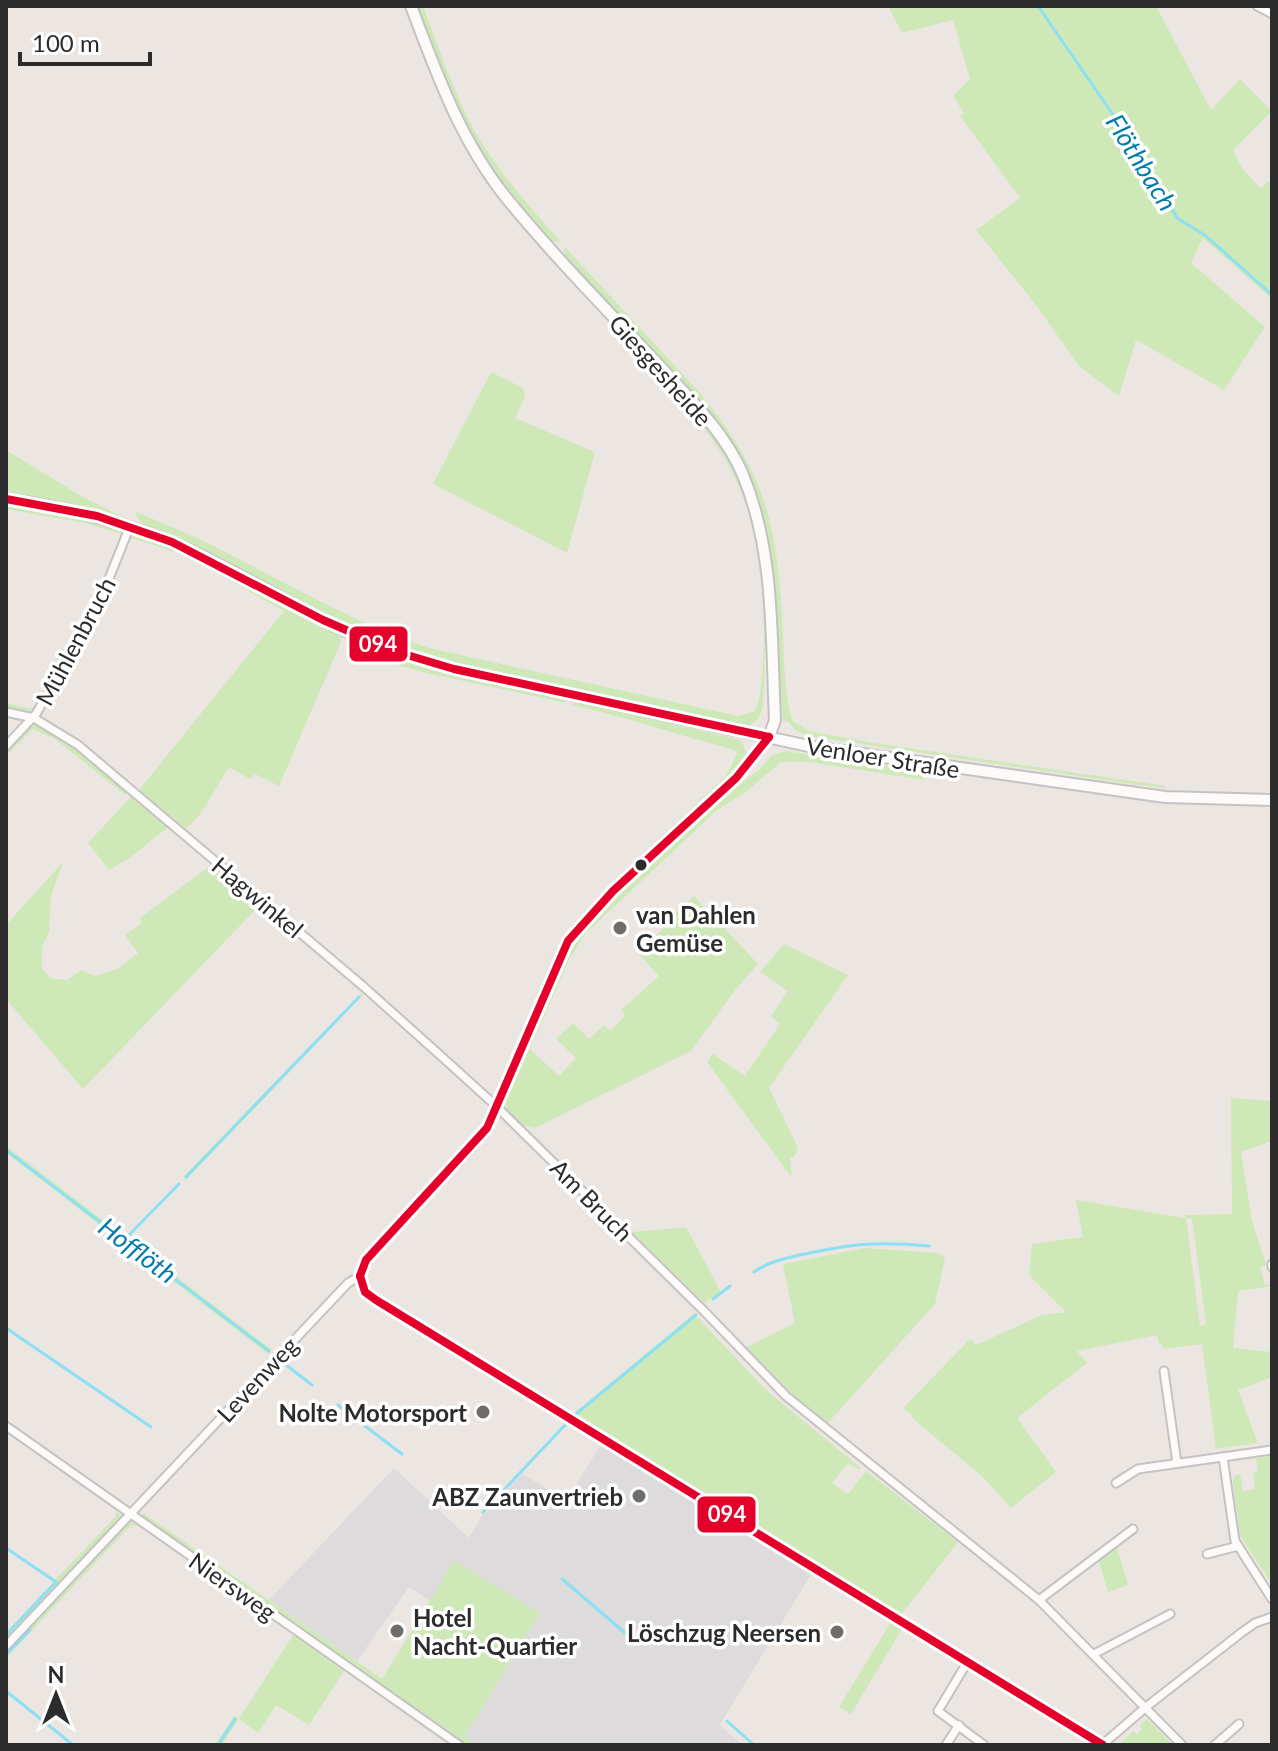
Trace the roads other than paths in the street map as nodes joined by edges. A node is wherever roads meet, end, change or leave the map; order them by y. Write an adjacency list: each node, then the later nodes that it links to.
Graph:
1 (411, 6): 8 (main road, Giesgesheide)
2 (1257, 6): 3 (street)
3 (1272, 13)
4 (6, 499): 5 (main road, Venloer Straße)
5 (130, 526): 7 (street, Mühlenbruch); 8 (main road, Venloer Straße)
6 (6, 712): 7 (street, Hagwinkel)
7 (34, 718): 9 (street, Mühlenbruch); 11 (street, Hagwinkel)
8 (769, 737): 10 (main road, Venloer Straße); 11 (street)
9 (6, 746)
10 (1272, 800)
11 (496, 1106): 12 (street, Levenweg); 24 (street, Am Bruch)
12 (360, 1276): 19 (street, Levenweg); 29 (street)
13 (1164, 1371): 17 (street)
14 (6, 1426): 19 (street, Niersweg)
15 (1272, 1450): 16 (street)
16 (1223, 1457): 17 (street); 21 (street)
17 (1177, 1463): 18 (street)
18 (1116, 1483)
19 (131, 1514): 27 (street, Levenweg); 33 (street, Niersweg)
20 (1133, 1529): 24 (street)
21 (1238, 1546): 22 (street); 23 (street)
22 (1207, 1554)
23 (1272, 1599)
24 (1039, 1600): 28 (street, Am Bruch)
25 (1170, 1614): 28 (street)
26 (1272, 1617): 30 (street)
27 (6, 1646)
28 (1094, 1654): 30 (street, Am Bruch)
29 (968, 1661): 32 (street); 36 (street)
30 (1146, 1707): 36 (street); 37 (street, Am Bruch)
31 (1239, 1724): 38 (street)
32 (959, 1725): 34 (street); 35 (street)
33 (459, 1745)
34 (946, 1745)
35 (984, 1745)
36 (1102, 1745)
37 (1182, 1745)
38 (1215, 1745)

